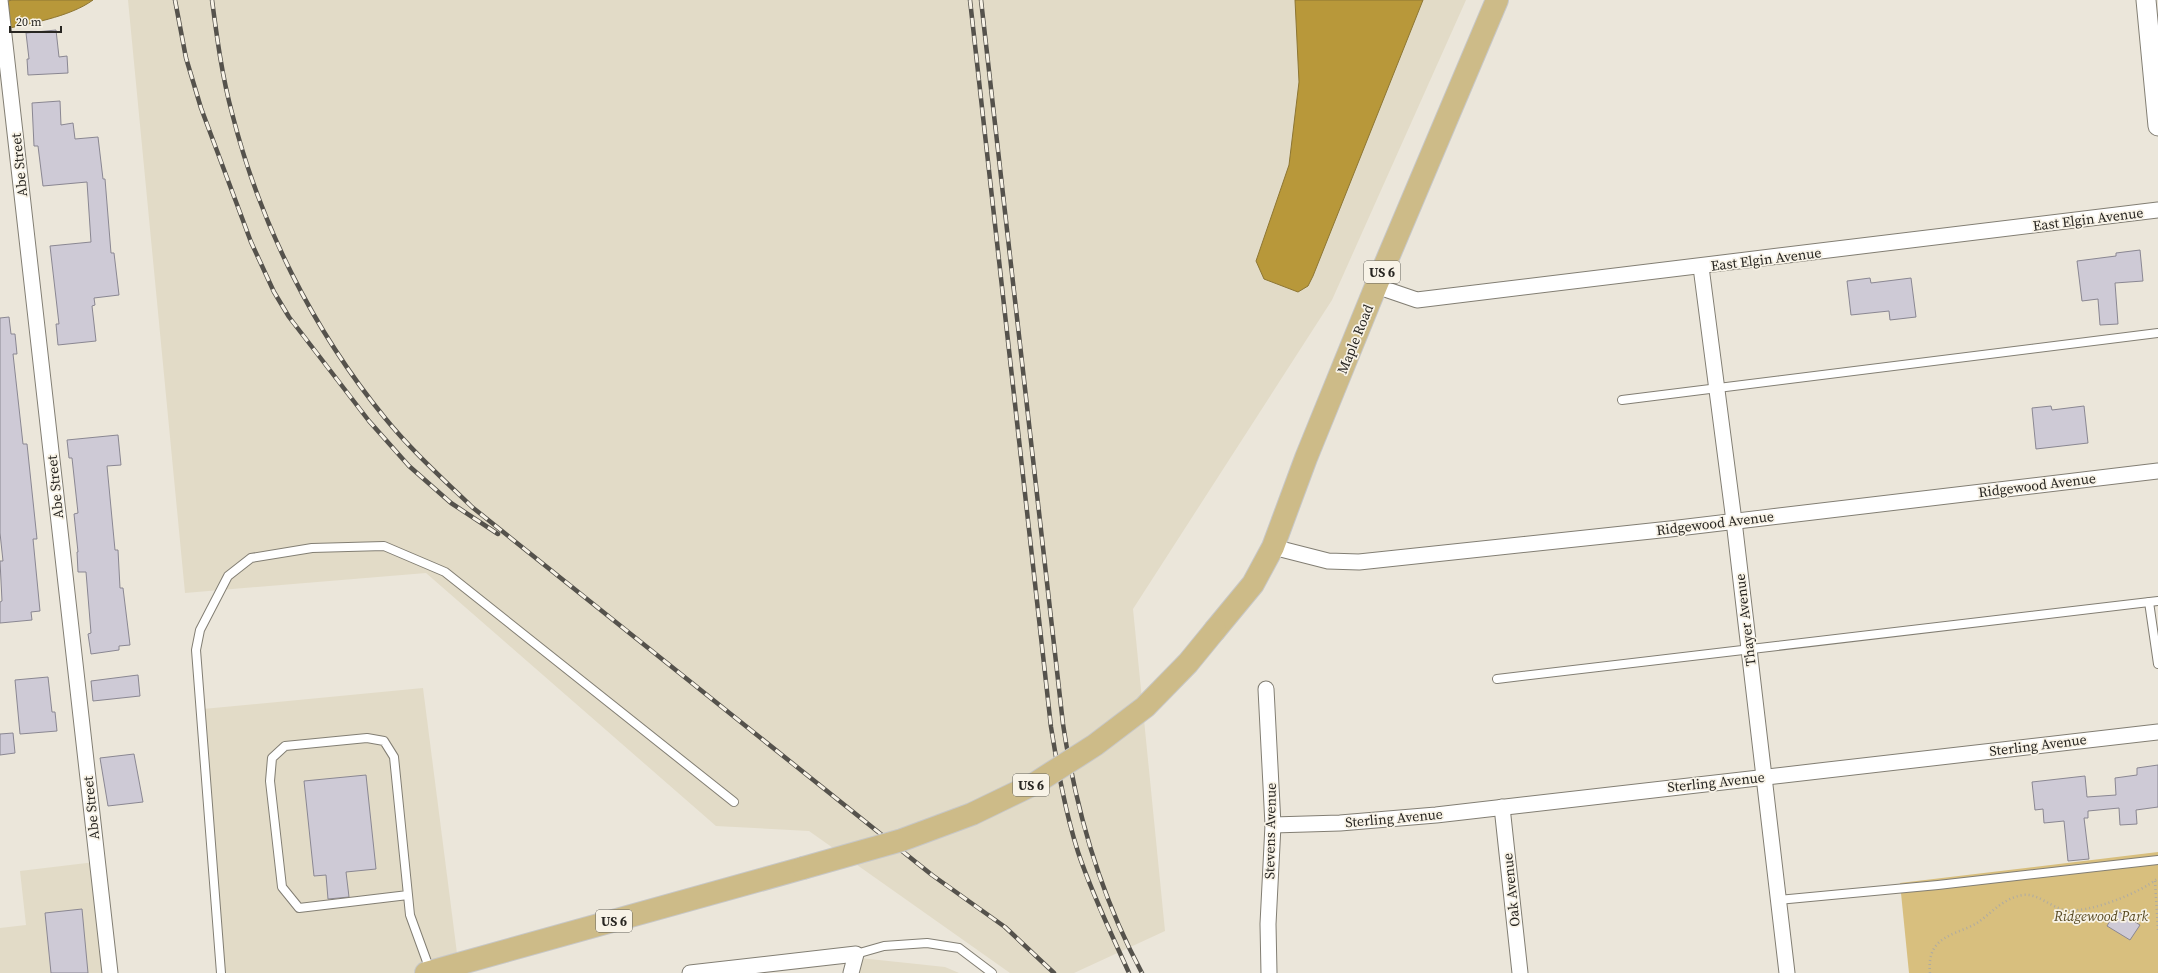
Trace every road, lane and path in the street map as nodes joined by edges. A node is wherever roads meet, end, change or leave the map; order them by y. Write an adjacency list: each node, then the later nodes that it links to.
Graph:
1 (0, 0): 33 (street, Abe Street)
2 (1497, 0): 8 (main road, Maple Road / US 6)
3 (2146, 0): 4 (street)
4 (2154, 50): 5 (street)
5 (2158, 126)
6 (2158, 210): 7 (street, East Elgin Avenue)
7 (1701, 267): 8 (street, East Elgin Avenue); 10 (street, Thayer Avenue)
8 (1376, 286): 14 (main road, Maple Road / US 6)
9 (2158, 333): 10 (lane)
10 (1717, 388): 11 (lane); 13 (street, Thayer Avenue)
11 (1622, 400)
12 (2158, 471): 13 (street, Ridgewood Avenue)
13 (1734, 521): 14 (street, Ridgewood Avenue); 17 (street, Thayer Avenue)
14 (1273, 547): 32 (main road, US 6, bridge)
15 (2158, 601): 16 (lane)
16 (2149, 602): 17 (lane); 18 (lane)
17 (1749, 649): 19 (lane); 22 (street, Thayer Avenue)
18 (2158, 664)
19 (1497, 679)
20 (1266, 689): 25 (street, Stevens Avenue)
21 (2158, 732): 22 (street, Sterling Avenue)
22 (1764, 777): 24 (street, Sterling Avenue); 29 (street, Thayer Avenue)
23 (734, 802): 34 (lane)
24 (1502, 806): 25 (street, Sterling Avenue); 39 (street, Oak Avenue)
25 (1273, 825): 38 (street, Stevens Avenue)
26 (2158, 860): 29 (lane)
27 (2157, 879): 30 (path); 41 (path)
28 (408, 895): 28 (lane); 32 (lane)
29 (1778, 900): 40 (street, Thayer Avenue)
30 (2158, 930)
31 (856, 954): 35 (street); 36 (street); 37 (lane)
32 (428, 972)
33 (110, 973)
34 (222, 973)
35 (690, 973)
36 (851, 973)
37 (992, 973)
38 (1269, 973)
39 (1520, 973)
40 (1787, 973)
41 (1930, 973)

